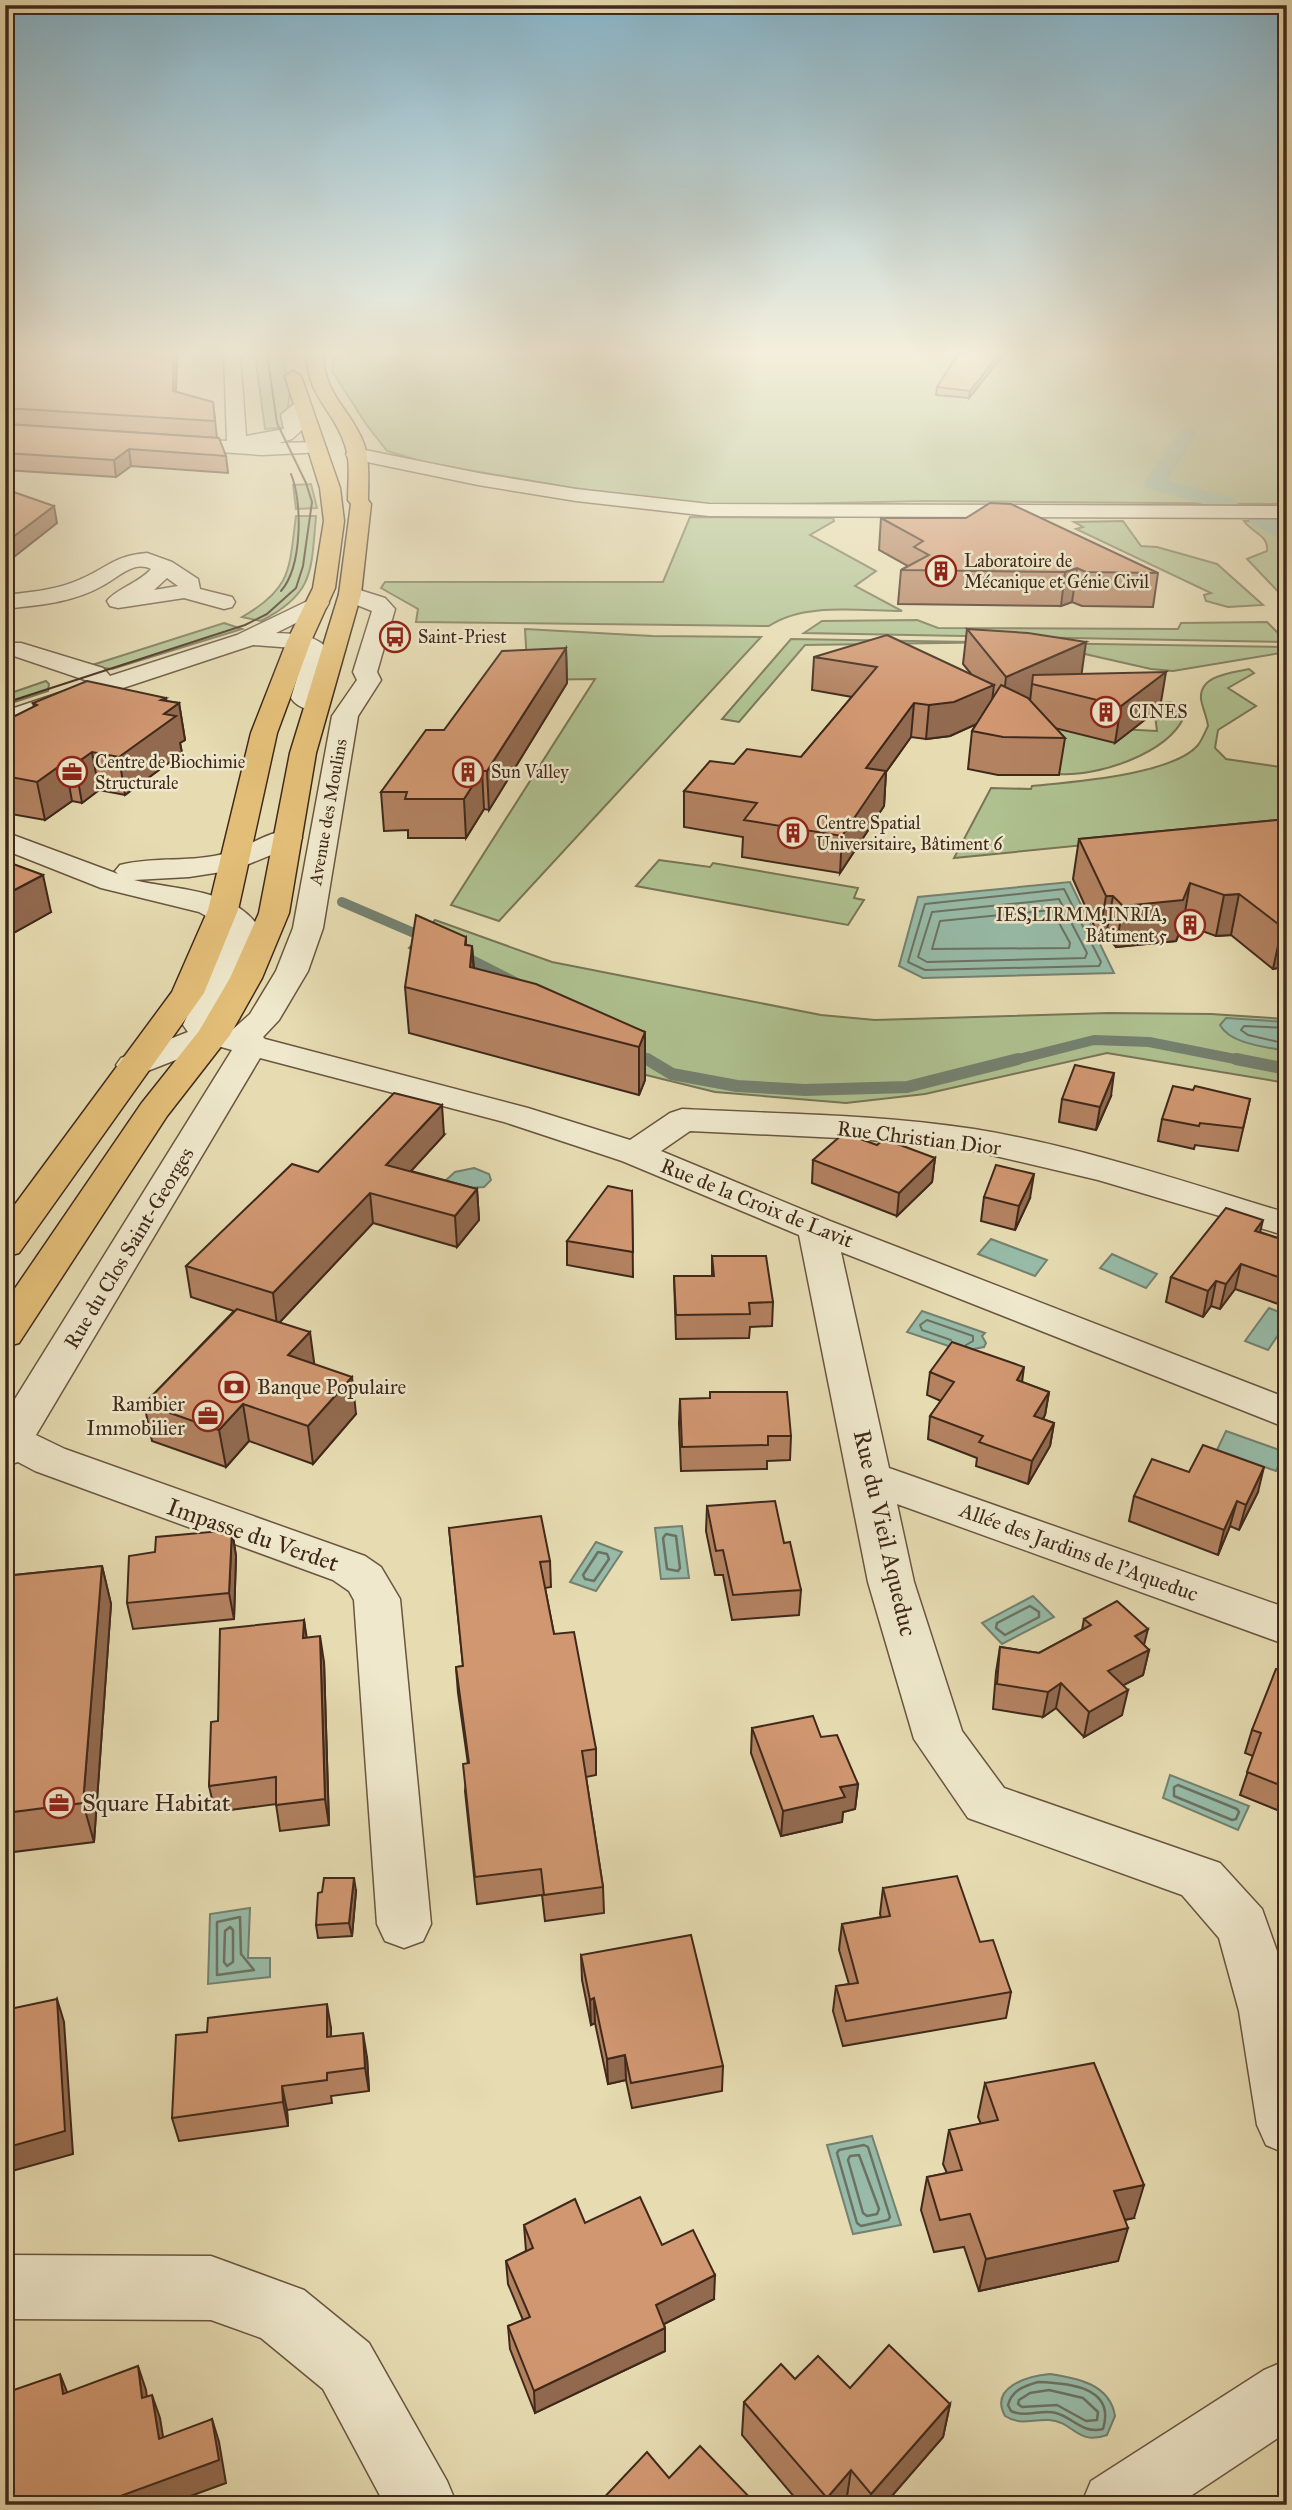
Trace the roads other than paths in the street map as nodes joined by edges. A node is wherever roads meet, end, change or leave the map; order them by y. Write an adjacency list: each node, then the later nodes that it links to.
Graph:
1 (325, 471): 13 (main road)
2 (357, 471): 9 (main road, Avenue des Moulins)
3 (368, 471): 5 (street)
4 (383, 471): 5 (street)
5 (478, 479): 6 (street)
6 (1287, 512)
7 (164, 567): 8 (street); 10 (street); 11 (street)
8 (186, 592): 10 (street); 12 (street)
9 (350, 594): 18 (main road, Avenue des Moulins); 26 (street, Avenue des Moulins)
10 (118, 601): 14 (street)
11 (5, 602)
12 (224, 602)
13 (318, 603): 15 (street); 16 (main road)
14 (12, 634): 17 (street); 19 (street)
15 (245, 640): 16 (street); 17 (street)
16 (299, 640): 18 (street); 23 (main road)
17 (98, 681): 19 (street)
18 (316, 704): 21 (main road, Avenue des Moulins)
19 (38, 708): 20 (street)
20 (5, 719)
21 (288, 838): 23 (street); 26 (main road, Avenue des Moulins)
22 (5, 840): 24 (street)
23 (234, 861): 24 (street); 25 (main road)
24 (82, 868): 25 (street)
25 (223, 910): 26 (street); 27 (main road)
26 (235, 1040): 27 (street, Avenue des Moulins); 28 (street, Rue de la Croix de Lavit); 32 (main road, Avenue des Moulins); 34 (street, Rue du Clos Saint-Georges)
27 (133, 1065): 31 (main road)
28 (635, 1153): 29 (street, Rue Christian Dior); 30 (street, Rue de la Croix de Lavit)
29 (1287, 1225)
30 (817, 1229): 33 (street, Rue de la Croix de Lavit); 35 (street, Rue du Vieil Aqueduc)
31 (5, 1245)
32 (5, 1334)
33 (1287, 1414)
34 (8, 1445): 37 (street, Impasse du Verdet)
35 (871, 1478): 36 (street, Allée des Jardins de l'Aqueduc); 38 (street, Rue du Vieil Aqueduc)
36 (1287, 1627)
37 (404, 1924)
38 (1287, 2125)
39 (5, 2287): 41 (street)
40 (1287, 2393): 42 (street)
41 (423, 2505)
42 (1115, 2505)

